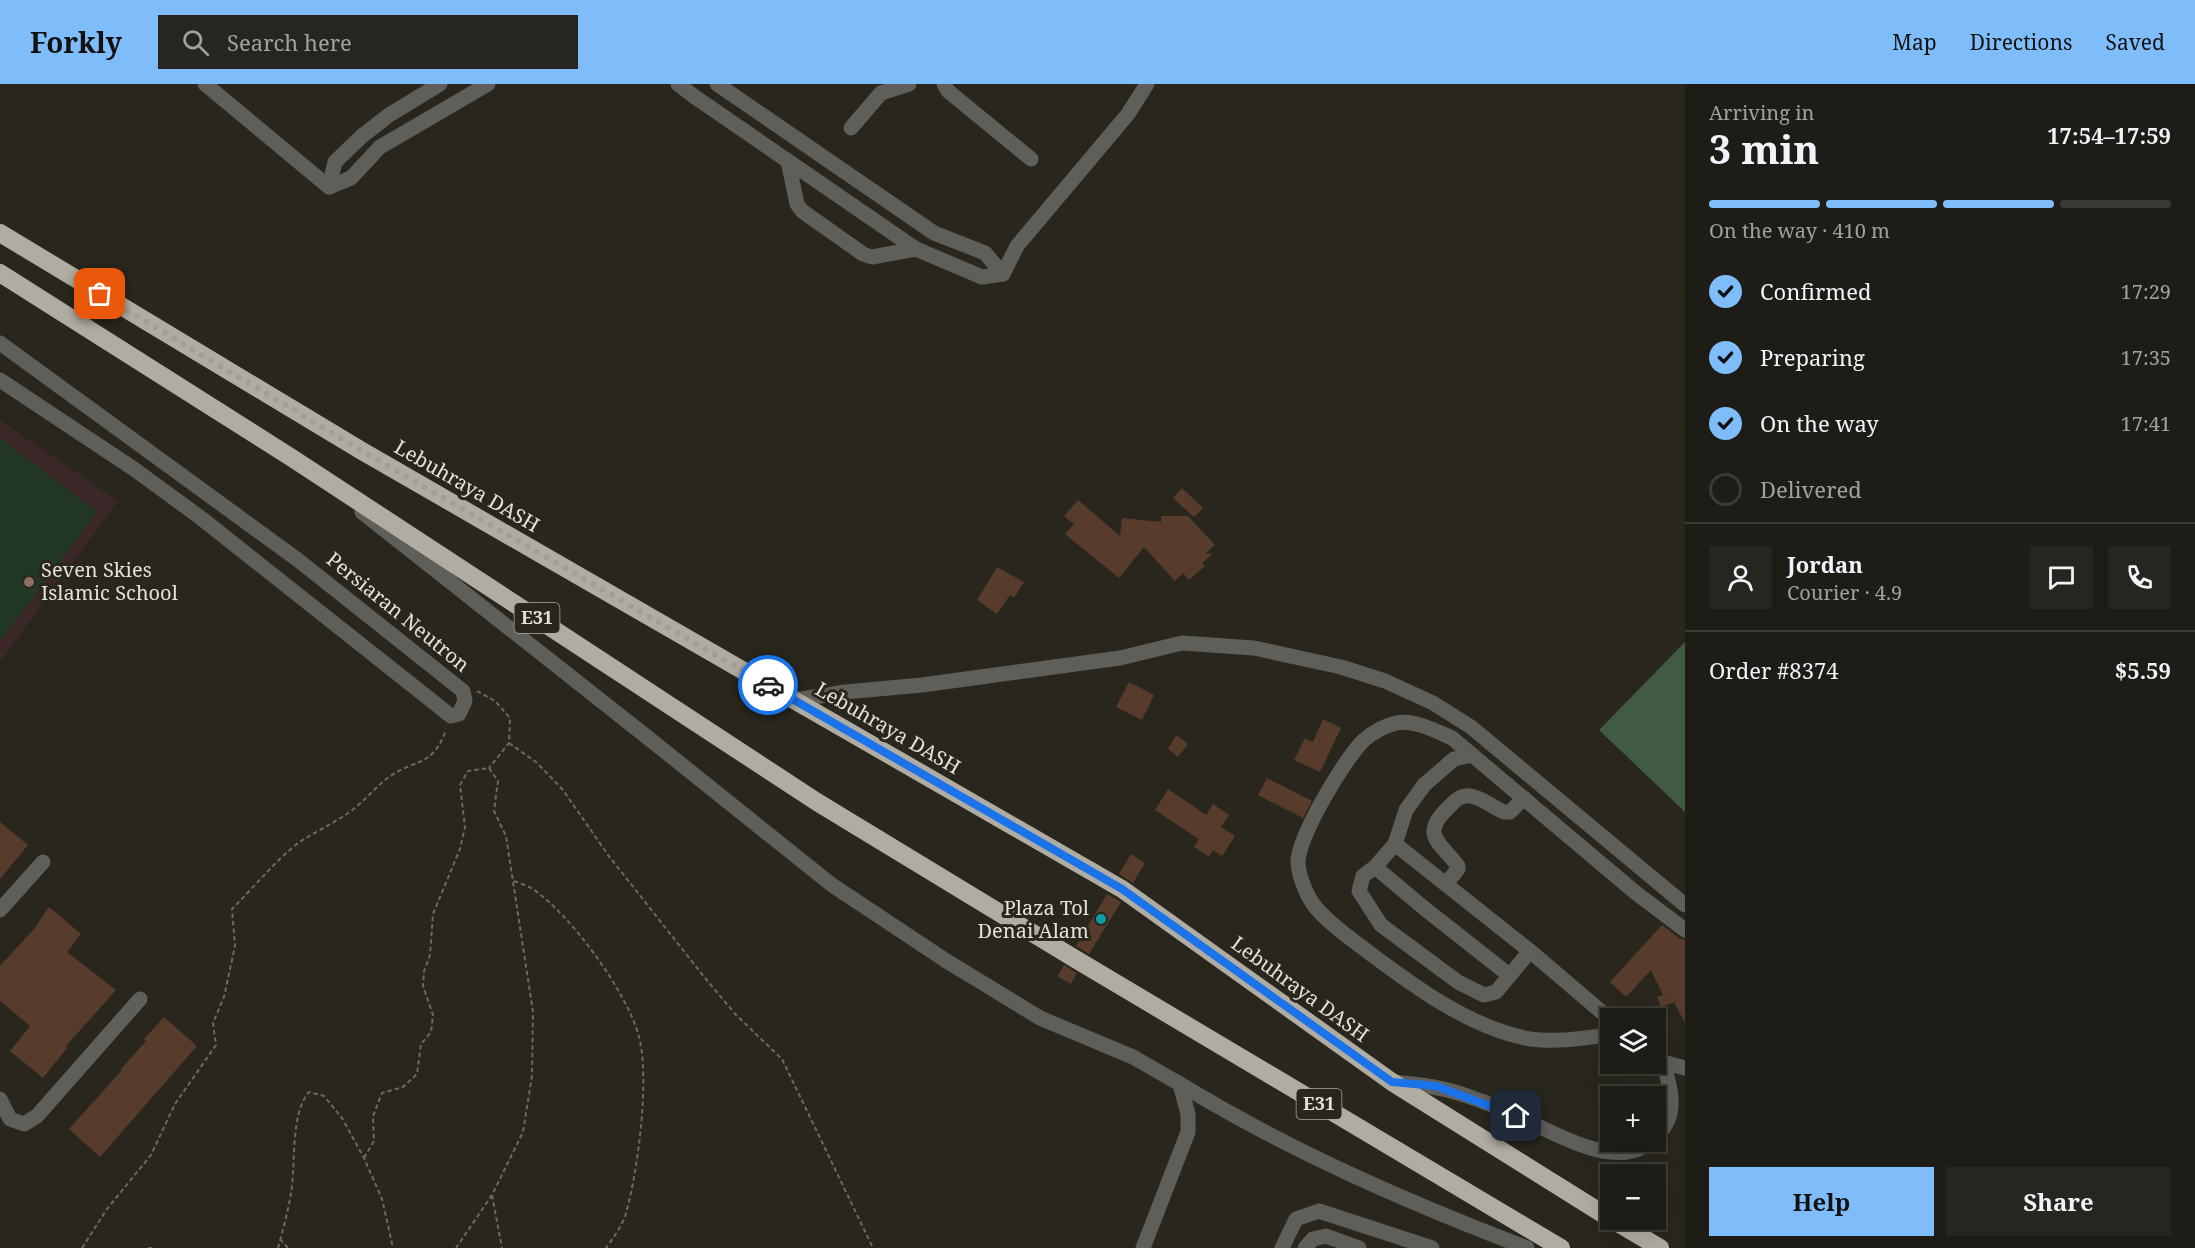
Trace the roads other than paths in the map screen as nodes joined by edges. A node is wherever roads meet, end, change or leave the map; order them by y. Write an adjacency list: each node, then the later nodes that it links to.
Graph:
1 (205, 84): 12 (street)
2 (440, 84): 12 (street)
3 (488, 84): 12 (street)
4 (678, 84): 11 (street)
5 (717, 84): 16 (street)
6 (909, 84): 9 (street)
7 (944, 84): 10 (street)
8 (1147, 84): 16 (street)
9 (851, 128)
10 (1030, 159)
11 (788, 161): 14 (street); 14 (street)
12 (329, 187)
13 (0, 233): 20 (highway, Lebuhraya DASH)
14 (916, 249): 16 (street)
15 (0, 273): 19 (highway, E31)
16 (1003, 274)
17 (0, 343): 18 (street, Persiaran Neutron)
18 (3, 388)
19 (292, 458): 41 (street); 53 (highway, E31)
20 (795, 700): 21 (street); 40 (highway, Lebuhraya DASH)
21 (1498, 750): 23 (street); 29 (street)
22 (1472, 755): 23 (street); 25 (street); 36 (street)
23 (1486, 765): 24 (street)
24 (1524, 798): 28 (street); 31 (street)
25 (1395, 844): 27 (street); 28 (street)
26 (43, 862): 30 (street)
27 (1375, 867): 33 (street); 33 (street)
28 (1446, 884): 32 (street)
29 (1685, 905)
30 (0, 910)
31 (1685, 930)
32 (1530, 951): 33 (street); 35 (street)
33 (1509, 975)
34 (140, 999): 42 (street)
35 (1600, 1011)
36 (1600, 1035)
37 (1666, 1062): 38 (street)
38 (1685, 1068)
39 (1665, 1074): 43 (street)
40 (1392, 1082): 44 (street); 45 (highway, Lebuhraya DASH)
41 (1180, 1084): 47 (street); 52 (street)
42 (0, 1099)
43 (1666, 1124)
44 (1600, 1150)
45 (1600, 1212)
46 (1630, 1230): 54 (highway, Lebuhraya DASH)
47 (1143, 1248)
48 (1282, 1248): 51 (street)
49 (1305, 1248): 50 (street)
50 (1359, 1248)
51 (1432, 1248)
52 (1527, 1248)
53 (1561, 1248)
54 (1660, 1248)

